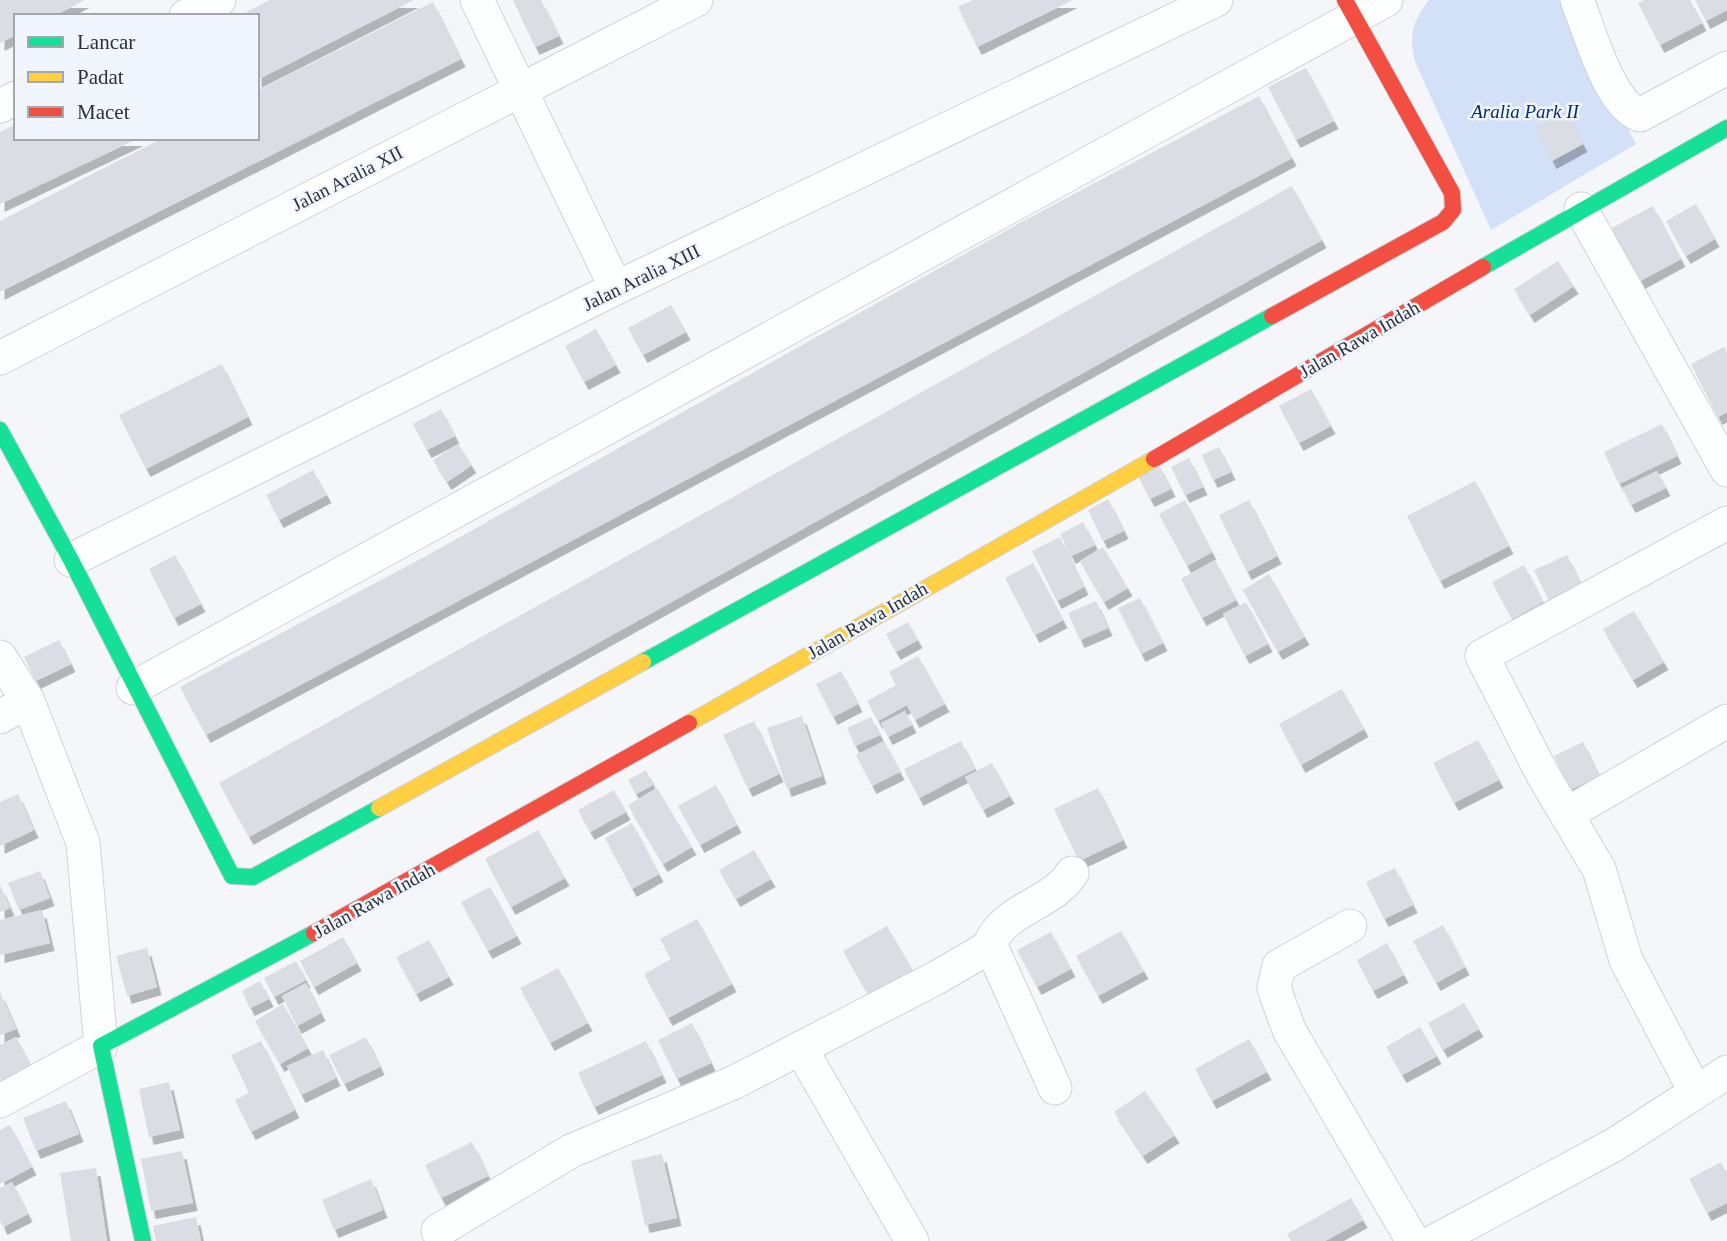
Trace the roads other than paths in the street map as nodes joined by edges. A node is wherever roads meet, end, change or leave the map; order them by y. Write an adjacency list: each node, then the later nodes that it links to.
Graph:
1 (219, 0): 8 (street)
2 (477, 0): 10 (street)
3 (696, 0): 10 (street, Jalan Aralia XII)
4 (1216, 0): 13 (street, Jalan Aralia XIII)
5 (1387, 0): 7 (street)
6 (1577, 0): 9 (street)
7 (1348, 9): 20 (street); 20 (street)
8 (190, 14)
9 (1727, 68)
10 (519, 90): 13 (street); 14 (street, Jalan Aralia XII)
11 (1727, 128): 12 (street, Jalan Rawa Indah)
12 (1581, 209): 16 (street); 27 (street, Jalan Rawa Indah)
13 (616, 288): 18 (street, Jalan Aralia XIII)
14 (0, 358)
15 (0, 430): 18 (street)
16 (1727, 470)
17 (1727, 523): 23 (street)
18 (71, 560): 20 (street)
19 (0, 657): 21 (street)
20 (133, 688)
21 (14, 709): 27 (street)
22 (1727, 721): 23 (street)
23 (1566, 814): 31 (street)
24 (1072, 873): 26 (street)
25 (1350, 926): 36 (street)
26 (991, 946): 28 (street); 30 (street)
27 (101, 1046): 32 (street, Jalan Rawa Indah); 34 (street)
28 (801, 1049): 33 (street); 35 (street)
29 (1727, 1072): 31 (street)
30 (1055, 1088)
31 (1695, 1091): 37 (street)
32 (0, 1101)
33 (430, 1238)
34 (143, 1241)
35 (912, 1241)
36 (1413, 1241)
37 (1435, 1241)

